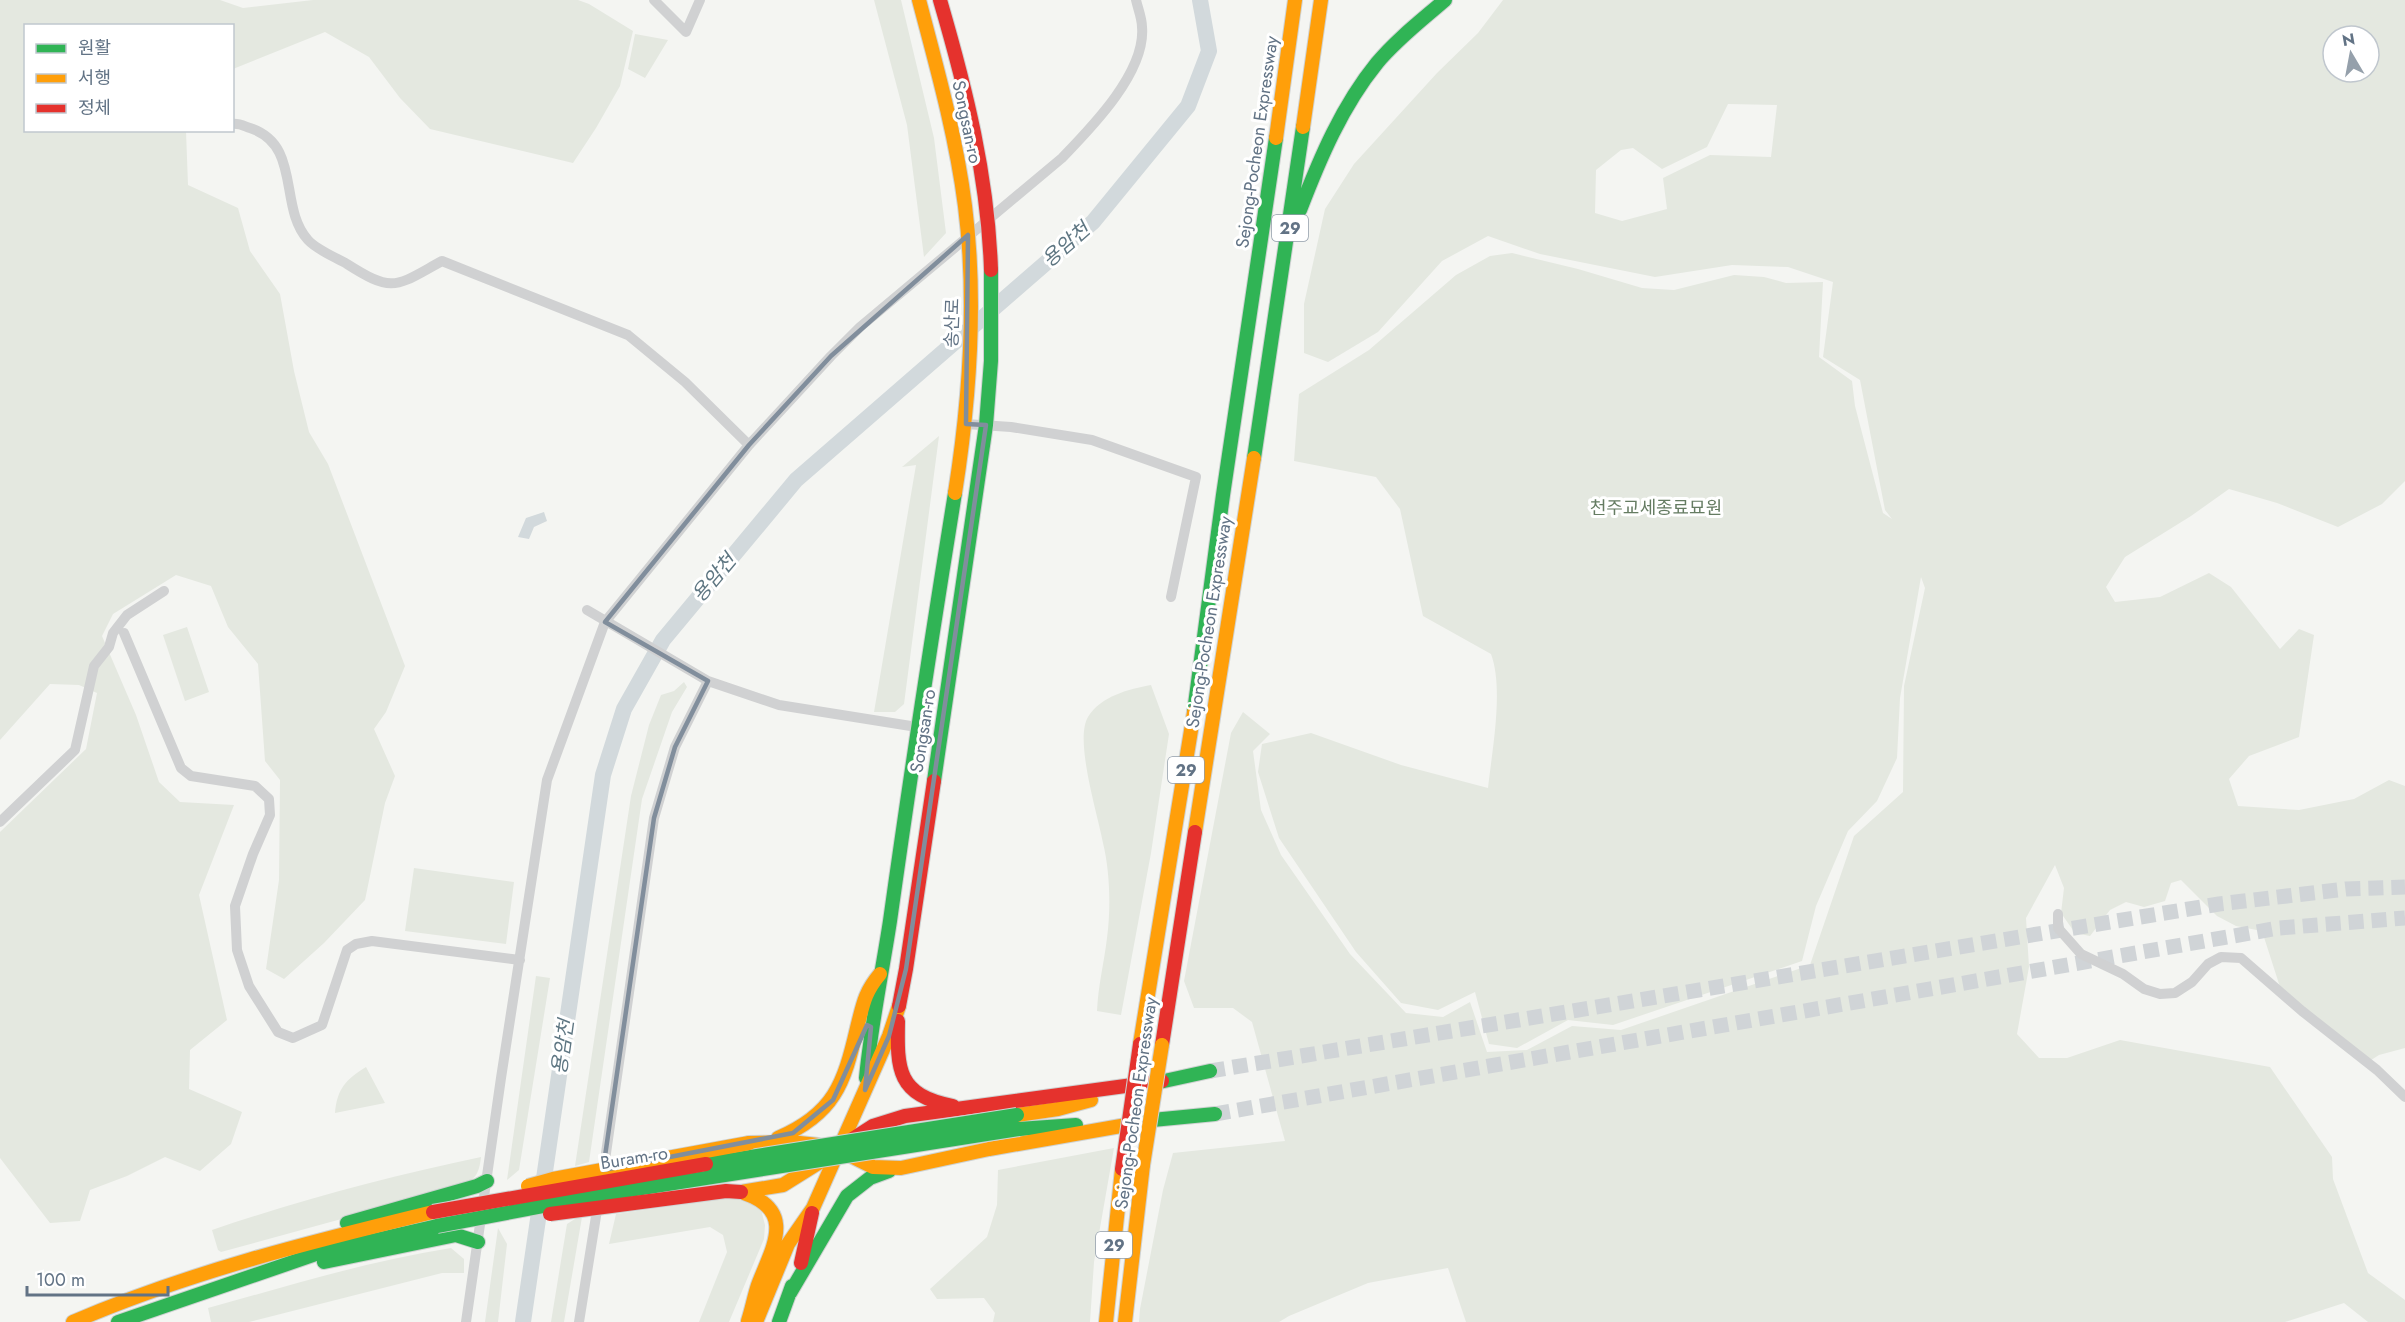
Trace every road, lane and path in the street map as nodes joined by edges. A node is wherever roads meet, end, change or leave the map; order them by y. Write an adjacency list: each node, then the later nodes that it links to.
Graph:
1 (654, 0): 2 (street)
2 (700, 0)
3 (919, 0): 11 (main road, Songsan-ro)
4 (940, 0): 10 (main road, Songsan-ro)
5 (1136, 0): 10 (street)
6 (1294, 0): 58 (main road, Sejong-Pocheon Expressway / 29, bridge)
7 (1321, 0): 12 (main road, Sejong-Pocheon Expressway / 29)
8 (1444, 0): 12 (main road)
9 (234, 125): 17 (street)
10 (987, 219): 11 (street); 16 (main road, Songsan-ro)
11 (968, 236): 13 (main road, Songsan-ro); 17 (street)
12 (1288, 240): 59 (main road, Sejong-Pocheon Expressway / 29, bridge)
13 (969, 254): 14 (main road, 송산로)
14 (968, 394): 15 (main road, Songsan-ro)
15 (966, 423): 16 (street); 24 (main road, Songsan-ro)
16 (986, 425): 19 (street); 29 (main road, Songsan-ro)
17 (749, 445): 21 (street)
18 (164, 591): 25 (street)
19 (1171, 597)
20 (587, 610): 21 (street)
21 (605, 622): 23 (street); 27 (street)
22 (124, 633): 27 (street)
23 (708, 681): 24 (street); 54 (street)
24 (917, 727): 28 (main road, Songsan-ro)
25 (0, 822)
26 (2058, 914): 33 (street)
27 (520, 960): 41 (street)
28 (883, 969): 32 (main road, Songsan-ro); 38 (main road)
29 (897, 1013): 32 (main road, Songsan-ro); 34 (main road)
30 (1210, 1071): 31 (main road, Buram-ro)
31 (1162, 1081): 34 (main road); 37 (main road, Buram-ro)
32 (865, 1090): 39 (main road, Songsan-ro)
33 (2405, 1097)
34 (968, 1108): 39 (main road)
35 (1215, 1114): 36 (main road, Buram-ro)
36 (1148, 1121): 37 (main road, Buram-ro); 40 (main road)
37 (1018, 1122): 44 (main road, Buram-ro, bridge)
38 (768, 1141): 39 (main road); 44 (main road, bridge)
39 (838, 1150): 40 (main road); 42 (main road); 43 (main road, Songsan-ro)
40 (896, 1168): 48 (main road)
41 (487, 1180): 45 (street); 46 (main road)
42 (741, 1192): 44 (main road, bridge); 55 (main road)
43 (813, 1208): 48 (main road, Songsan-ro); 56 (main road, Songsan-ro)
44 (435, 1219): 46 (main road, Buram-ro); 47 (main road, Buram-ro)
45 (478, 1242): 47 (main road); 53 (street)
46 (199, 1272): 49 (main road, Buram-ro)
47 (205, 1291): 52 (main road, Buram-ro)
48 (790, 1293): 57 (main road, Songsan-ro)
49 (88, 1315): 50 (main road); 51 (main road, Buram-ro)
50 (63, 1322)
51 (73, 1322)
52 (118, 1322)
53 (466, 1322)
54 (579, 1322)
55 (748, 1322)
56 (756, 1322)
57 (779, 1322)
58 (1106, 1322)
59 (1125, 1322)

